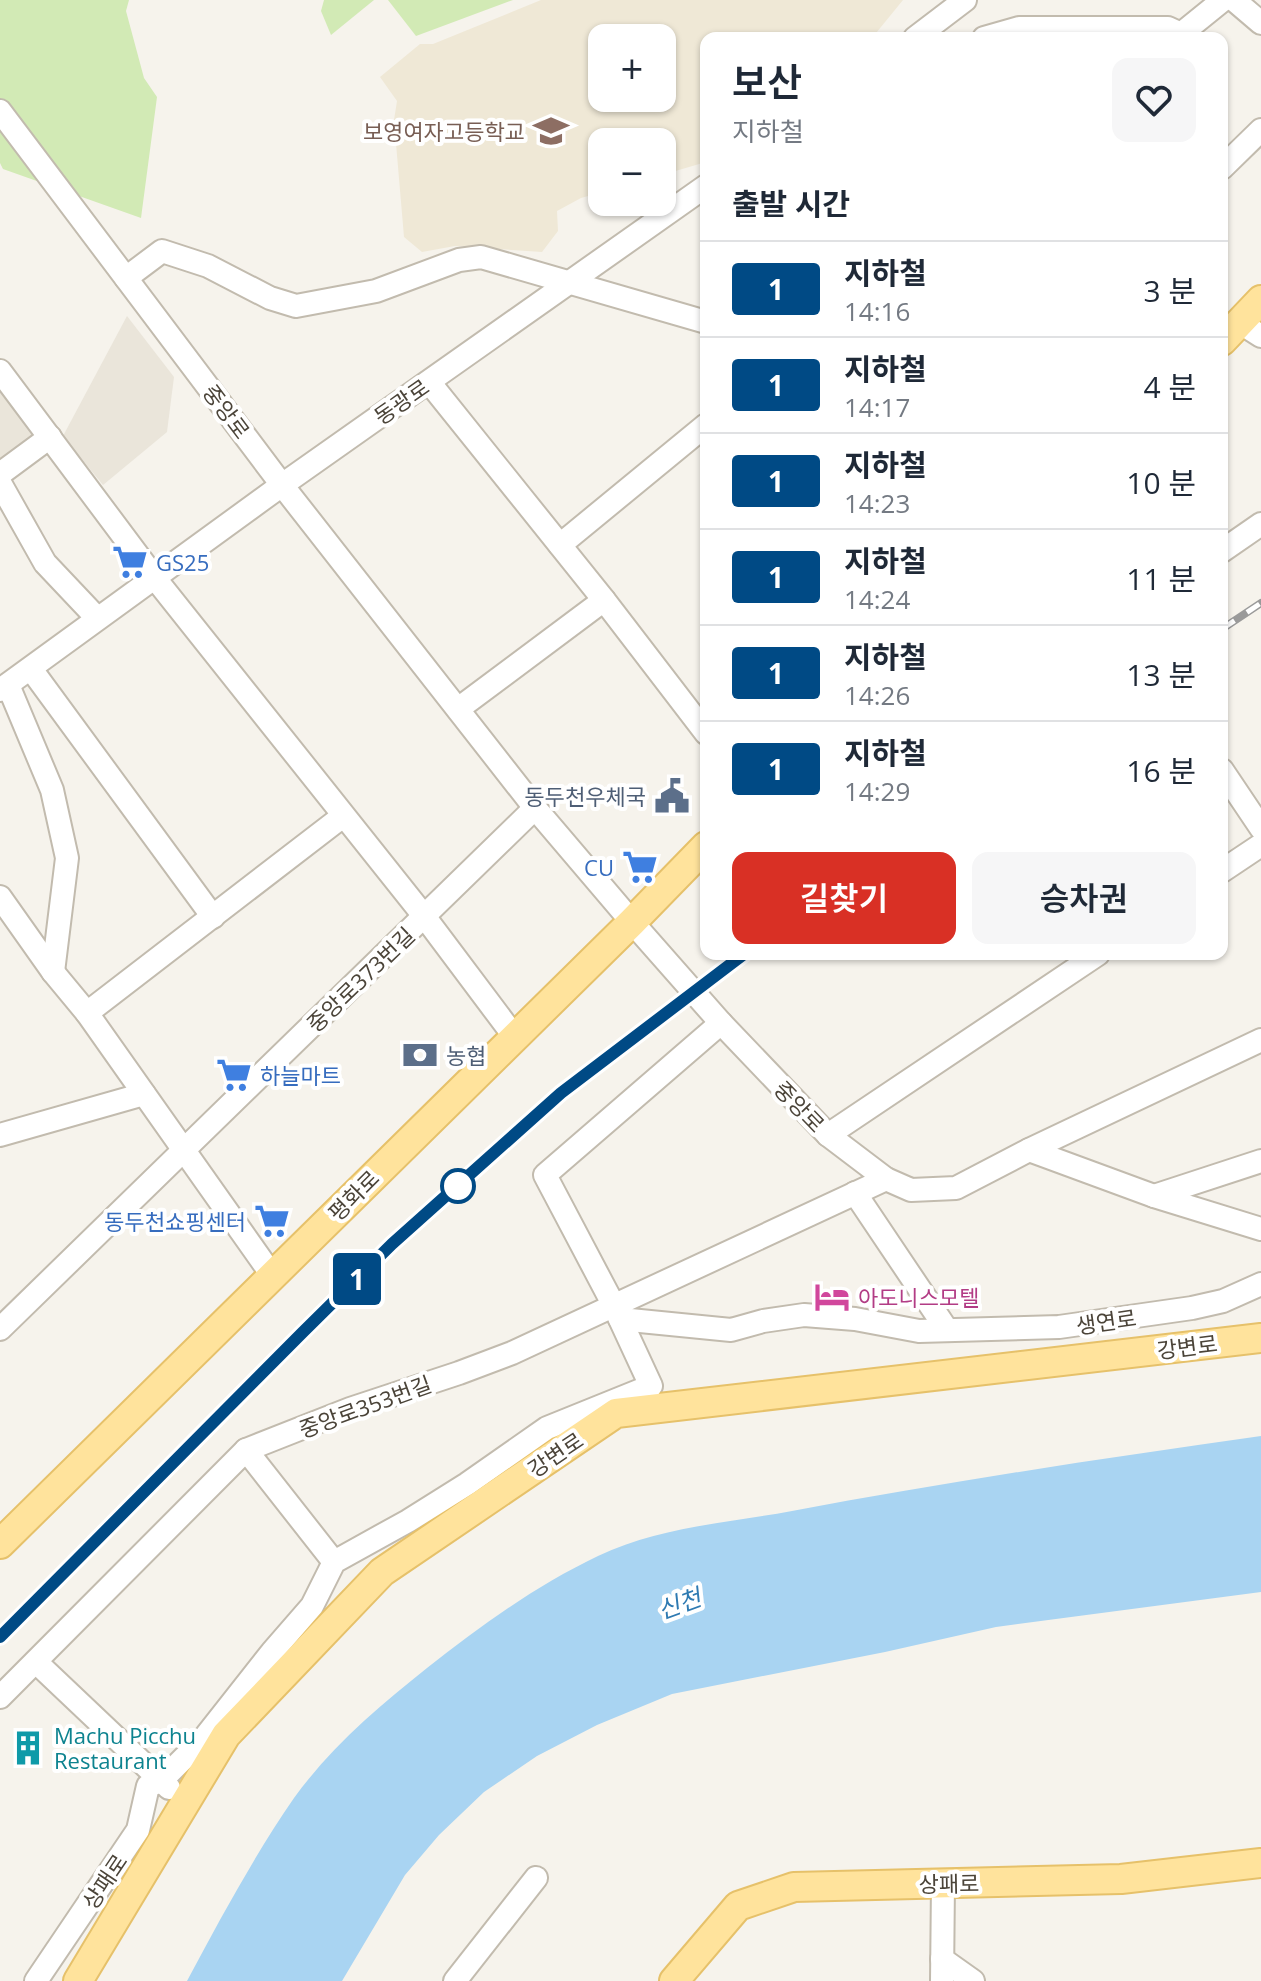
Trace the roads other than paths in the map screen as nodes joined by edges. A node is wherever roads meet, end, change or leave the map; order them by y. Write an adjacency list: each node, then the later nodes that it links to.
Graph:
1 (965, 0): 5 (street)
2 (1223, 0): 8 (street)
3 (1234, 0): 4 (street)
4 (1261, 23)
5 (929, 32)
6 (1005, 32): 7 (street)
7 (1173, 32)
8 (1186, 32)
9 (0, 111): 13 (street, 중앙로)
10 (1261, 130): 11 (street)
11 (1228, 162)
12 (700, 190): 14 (street, 동광로)
13 (126, 278): 14 (street); 24 (street, 중앙로)
14 (571, 281): 16 (street); 19 (street, 동광로)
15 (1261, 300): 17 (main road)
16 (700, 320)
17 (1241, 333)
18 (0, 371): 21 (street)
19 (429, 382): 24 (street, 동광로); 26 (street)
20 (700, 430): 26 (street)
21 (50, 437): 22 (street); 28 (street)
22 (0, 474)
23 (0, 483): 30 (street)
24 (282, 485): 28 (street, 동광로); 33 (street, 중앙로)
25 (1261, 524): 27 (street)
26 (560, 545): 29 (street)
27 (1228, 547)
28 (154, 577): 30 (street, 동광로); 37 (street)
29 (604, 600): 33 (street); 34 (street)
30 (97, 618): 31 (street, 동광로)
31 (31, 669): 32 (street, 동광로); 44 (street)
32 (4, 688): 47 (street, 동광로)
33 (458, 709): 36 (street, 중앙로)
34 (700, 725)
35 (1228, 779): 38 (street)
36 (535, 808): 43 (street, 중앙로373번길); 45 (street, 중앙로)
37 (343, 816): 43 (street); 44 (street)
38 (1261, 828)
39 (1261, 845): 41 (street)
40 (700, 852): 45 (main road, 평화로)
41 (1228, 867)
42 (0, 897): 47 (street)
43 (424, 916): 50 (street); 56 (street, 중앙로373번길)
44 (213, 917): 48 (street)
45 (632, 922): 49 (street, 중앙로); 50 (main road, 평화로)
46 (1089, 960): 54 (street)
47 (53, 972): 48 (street)
48 (87, 1013): 52 (street)
49 (721, 1023): 54 (street, 중앙로); 64 (street)
50 (514, 1036): 62 (main road, 평화로)
51 (1261, 1040): 55 (street, 중앙로)
52 (144, 1094): 53 (street); 56 (street)
53 (0, 1135)
54 (828, 1135): 58 (street, 중앙로)
55 (1029, 1150): 58 (street, 중앙로); 60 (street)
56 (185, 1151): 62 (street); 65 (street, 중앙로373번길)
57 (1261, 1161): 60 (street)
58 (886, 1179): 59 (street, 중앙로353번길)
59 (855, 1193): 64 (street, 중앙로353번길); 66 (street)
60 (1154, 1196): 61 (street)
61 (1261, 1229)
62 (272, 1275): 69 (main road, 평화로)
63 (1261, 1284): 66 (street, 생연로)
64 (616, 1312): 66 (street); 68 (street, 중앙로353번길); 70 (street)
65 (0, 1329)
66 (947, 1330)
67 (1261, 1338): 74 (main road, 강변로)
68 (246, 1450): 70 (street); 71 (street)
69 (0, 1544)
70 (334, 1562): 73 (street)
71 (36, 1662): 72 (street); 73 (street)
72 (0, 1697)
73 (161, 1781): 74 (street); 79 (street, 상패로)
74 (186, 1802): 80 (main road, 강변로)
75 (1261, 1863): 77 (main road, 상패로)
76 (536, 1878): 81 (street)
77 (943, 1883): 78 (street); 82 (main road, 상패로)
78 (942, 1970): 83 (street)
79 (36, 1981)
80 (78, 1981)
81 (455, 1981)
82 (674, 1981)
83 (973, 1981)

